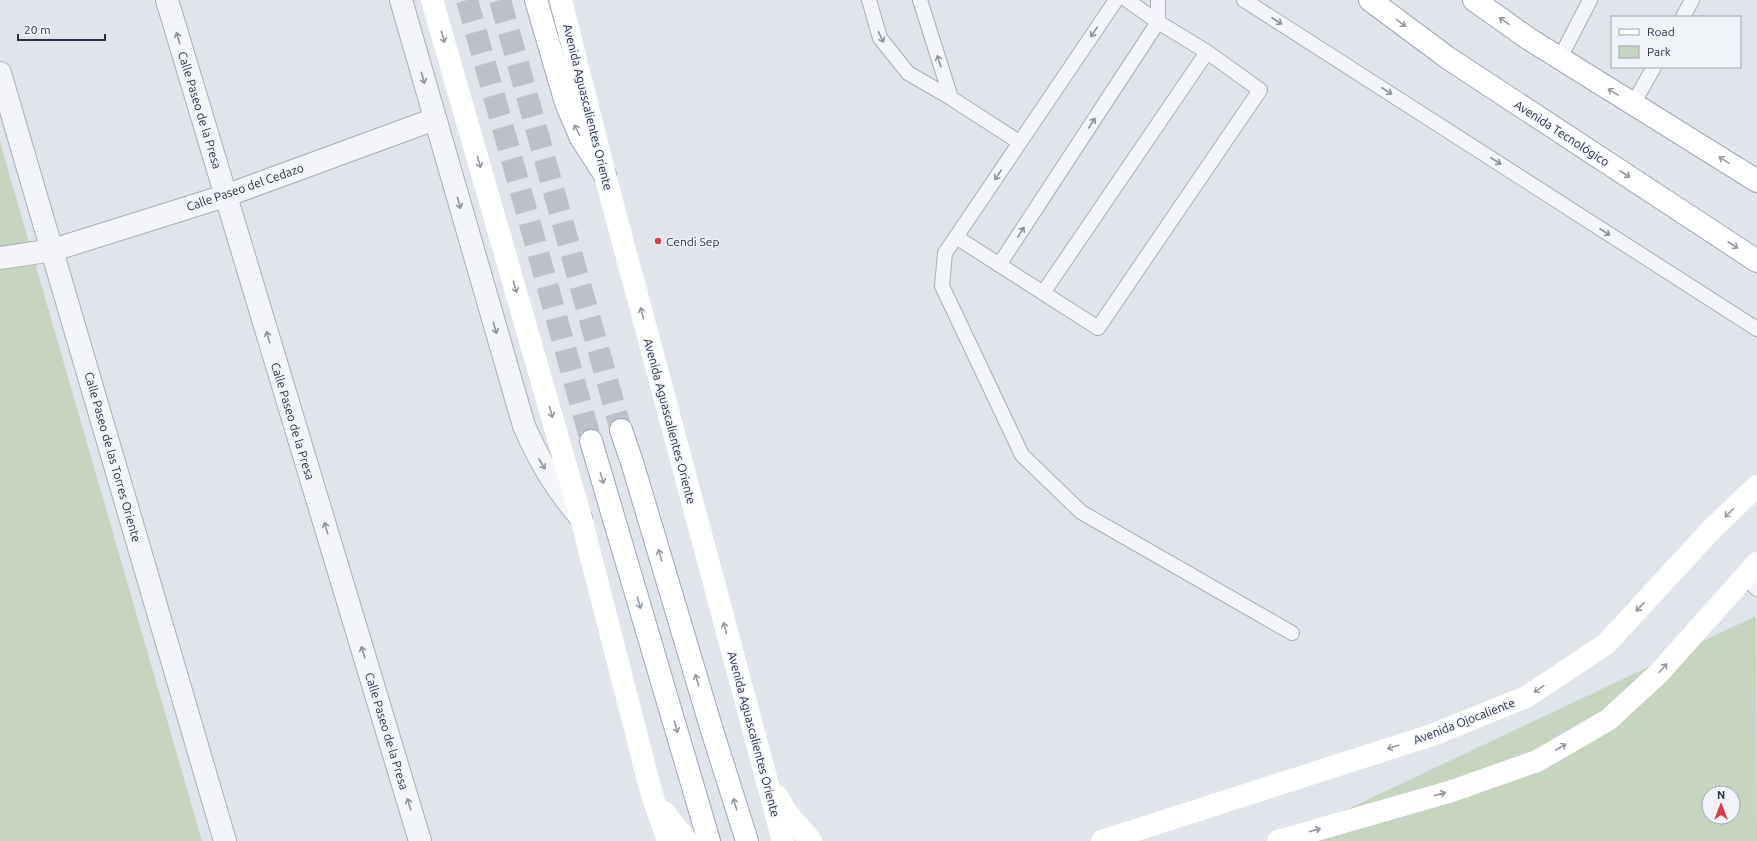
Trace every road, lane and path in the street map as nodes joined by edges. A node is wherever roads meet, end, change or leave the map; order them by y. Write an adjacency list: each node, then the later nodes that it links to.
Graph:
1 (167, 0): 28 (street, Calle Paseo de la Presa, one-way to 1)
2 (401, 0): 24 (street, one-way to 24)
3 (432, 0): 39 (main road, one-way to 39)
4 (536, 0): 26 (main road, one-way to 4)
5 (561, 0): 26 (main road, Avenida Aguascalientes Oriente)
6 (869, 0): 22 (lane, one-way to 22)
7 (920, 0): 22 (lane, one-way to 7)
8 (1116, 0): 25 (lane, one-way to 25)
9 (1127, 0): 17 (lane)
10 (1158, 0): 17 (lane)
11 (1244, 0): 35 (lane, one-way to 35)
12 (1370, 0): 32 (main road, Avenida Tecnológico, one-way to 32)
13 (1474, 0): 19 (main road, one-way to 13)
14 (1590, 0): 19 (lane)
15 (1692, 0): 16 (lane)
16 (1684, 16)
17 (1158, 22): 18 (lane); 33 (lane, one-way to 17)
18 (1207, 52): 34 (lane); 34 (lane)
19 (1560, 58): 23 (main road, one-way to 19)
20 (1653, 68): 23 (lane)
21 (0, 73): 30 (street, Calle Paseo de las Torres Oriente)
22 (951, 98): 25 (lane)
23 (1633, 104): 27 (main road, one-way to 23)
24 (435, 119): 28 (street, Calle Paseo del Cedazo); 39 (street, one-way to 39)
25 (1019, 142): 29 (lane, one-way to 29)
26 (605, 175): 42 (main road, Avenida Aguascalientes Oriente, one-way to 26)
27 (1757, 181)
28 (225, 196): 30 (street, Calle Paseo del Cedazo); 46 (street, Calle Paseo de la Presa, one-way to 28)
29 (956, 237): 33 (lane); 41 (lane)
30 (53, 250): 31 (street, Calle Paseo del Cedazo); 45 (street, Calle Paseo de las Torres Oriente)
31 (0, 258)
32 (1757, 261)
33 (999, 265): 34 (lane)
34 (1043, 293)
35 (1757, 329)
36 (621, 430): 50 (main road, one-way to 36)
37 (591, 441): 49 (main road, one-way to 49)
38 (1757, 486): 52 (main road, Avenida Ojocaliente, one-way to 52)
39 (581, 518): 43 (main road)
40 (1753, 576): 53 (main road, one-way to 40)
41 (1292, 633)
42 (764, 772): 44 (main road, Avenida Aguascalientes Oriente); 51 (main road)
43 (652, 795): 47 (main road); 48 (main road)
44 (780, 838)
45 (225, 841)
46 (420, 841)
47 (668, 841)
48 (687, 841)
49 (709, 841)
50 (747, 841)
51 (811, 841)
52 (1102, 841)
53 (1278, 841)

